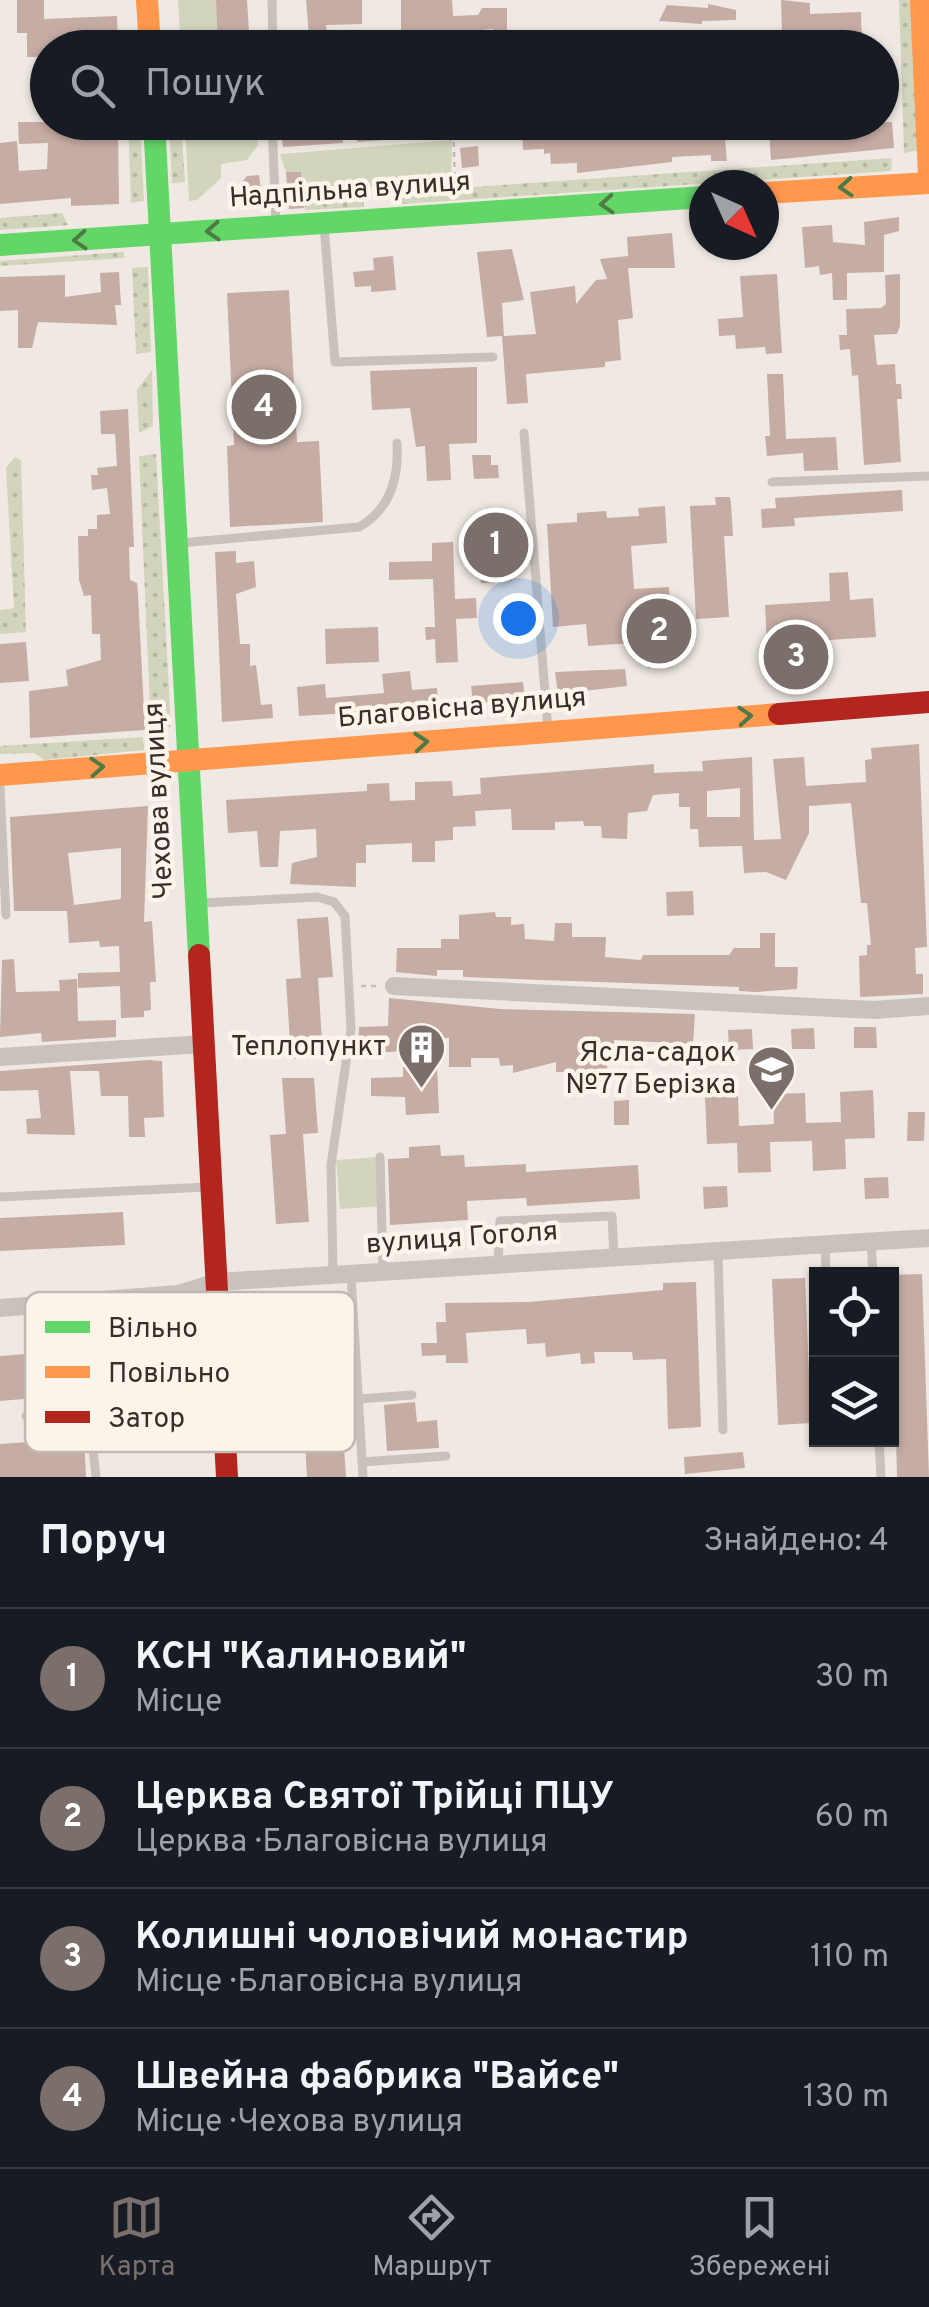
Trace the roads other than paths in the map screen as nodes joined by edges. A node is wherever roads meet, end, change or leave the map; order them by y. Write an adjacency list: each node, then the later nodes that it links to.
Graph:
1 (147, 0): 4 (main road)
2 (272, 0): 5 (lane)
3 (921, 0): 8 (main road)
4 (149, 30)
5 (273, 30)
6 (155, 140): 13 (main road, Чехова вулиця)
7 (273, 140): 12 (lane)
8 (929, 180): 9 (main road, one-way to 9)
9 (779, 192)
10 (689, 198): 11 (main road, Надпільна вулиця, one-way to 11)
11 (324, 223): 12 (main road, Надпільна вулиця); 15 (lane)
12 (276, 226): 13 (main road, Надпільна вулиця, one-way to 13)
13 (161, 234): 14 (main road, Надпільна вулиця, one-way to 14); 20 (main road, Чехова вулиця)
14 (0, 246)
15 (493, 357)
16 (524, 433): 22 (lane)
17 (398, 443): 20 (lane)
18 (929, 476): 19 (lane)
19 (772, 482)
20 (178, 543): 23 (main road, Чехова вулиця)
21 (929, 702): 22 (main road, Благовісна вулиця, one-way to 21)
22 (548, 732): 23 (main road, Благовісна вулиця, one-way to 22)
23 (189, 761): 24 (main road, Благовісна вулиця, one-way to 23); 26 (main road, Чехова вулиця)
24 (0, 775)
25 (0, 787): 27 (lane)
26 (194, 903): 30 (main road, Чехова вулиця); 44 (lane)
27 (6, 915)
28 (394, 986): 29 (street)
29 (929, 1006)
30 (204, 1044): 31 (street); 33 (main road, Чехова вулиця)
31 (0, 1057)
32 (380, 1157): 43 (lane)
33 (210, 1187): 34 (lane); 45 (main road, Чехова вулиця)
34 (0, 1197)
35 (929, 1238): 36 (street, вулиця Гоголя)
36 (872, 1242): 37 (street, вулиця Гоголя); 42 (lane)
37 (825, 1244): 38 (street, вулиця Гоголя); 41 (lane)
38 (718, 1251): 39 (street, вулиця Гоголя); 54 (lane)
39 (614, 1257): 40 (street, вулиця Гоголя); 40 (lane)
40 (498, 1264): 43 (street, вулиця Гоголя)
41 (826, 1267)
42 (873, 1267)
43 (383, 1272): 44 (street, вулиця Гоголя)
44 (342, 1274): 45 (street, вулиця Гоголя); 48 (lane)
45 (217, 1282): 46 (street, вулиця Гоголя); 47 (main road, Чехова вулиця)
46 (184, 1292)
47 (218, 1292)
48 (344, 1292)
49 (25, 1306): 50 (street, вулиця Гоголя)
50 (0, 1308)
51 (355, 1375): 53 (lane)
52 (412, 1395): 53 (lane)
53 (358, 1398): 59 (lane)
54 (722, 1430)
55 (879, 1447): 63 (lane)
56 (93, 1452): 60 (lane)
57 (226, 1452): 61 (main road, Чехова вулиця)
58 (446, 1456): 59 (lane)
59 (362, 1462): 62 (lane)
60 (96, 1477)
61 (227, 1477)
62 (362, 1477)
63 (881, 1477)

